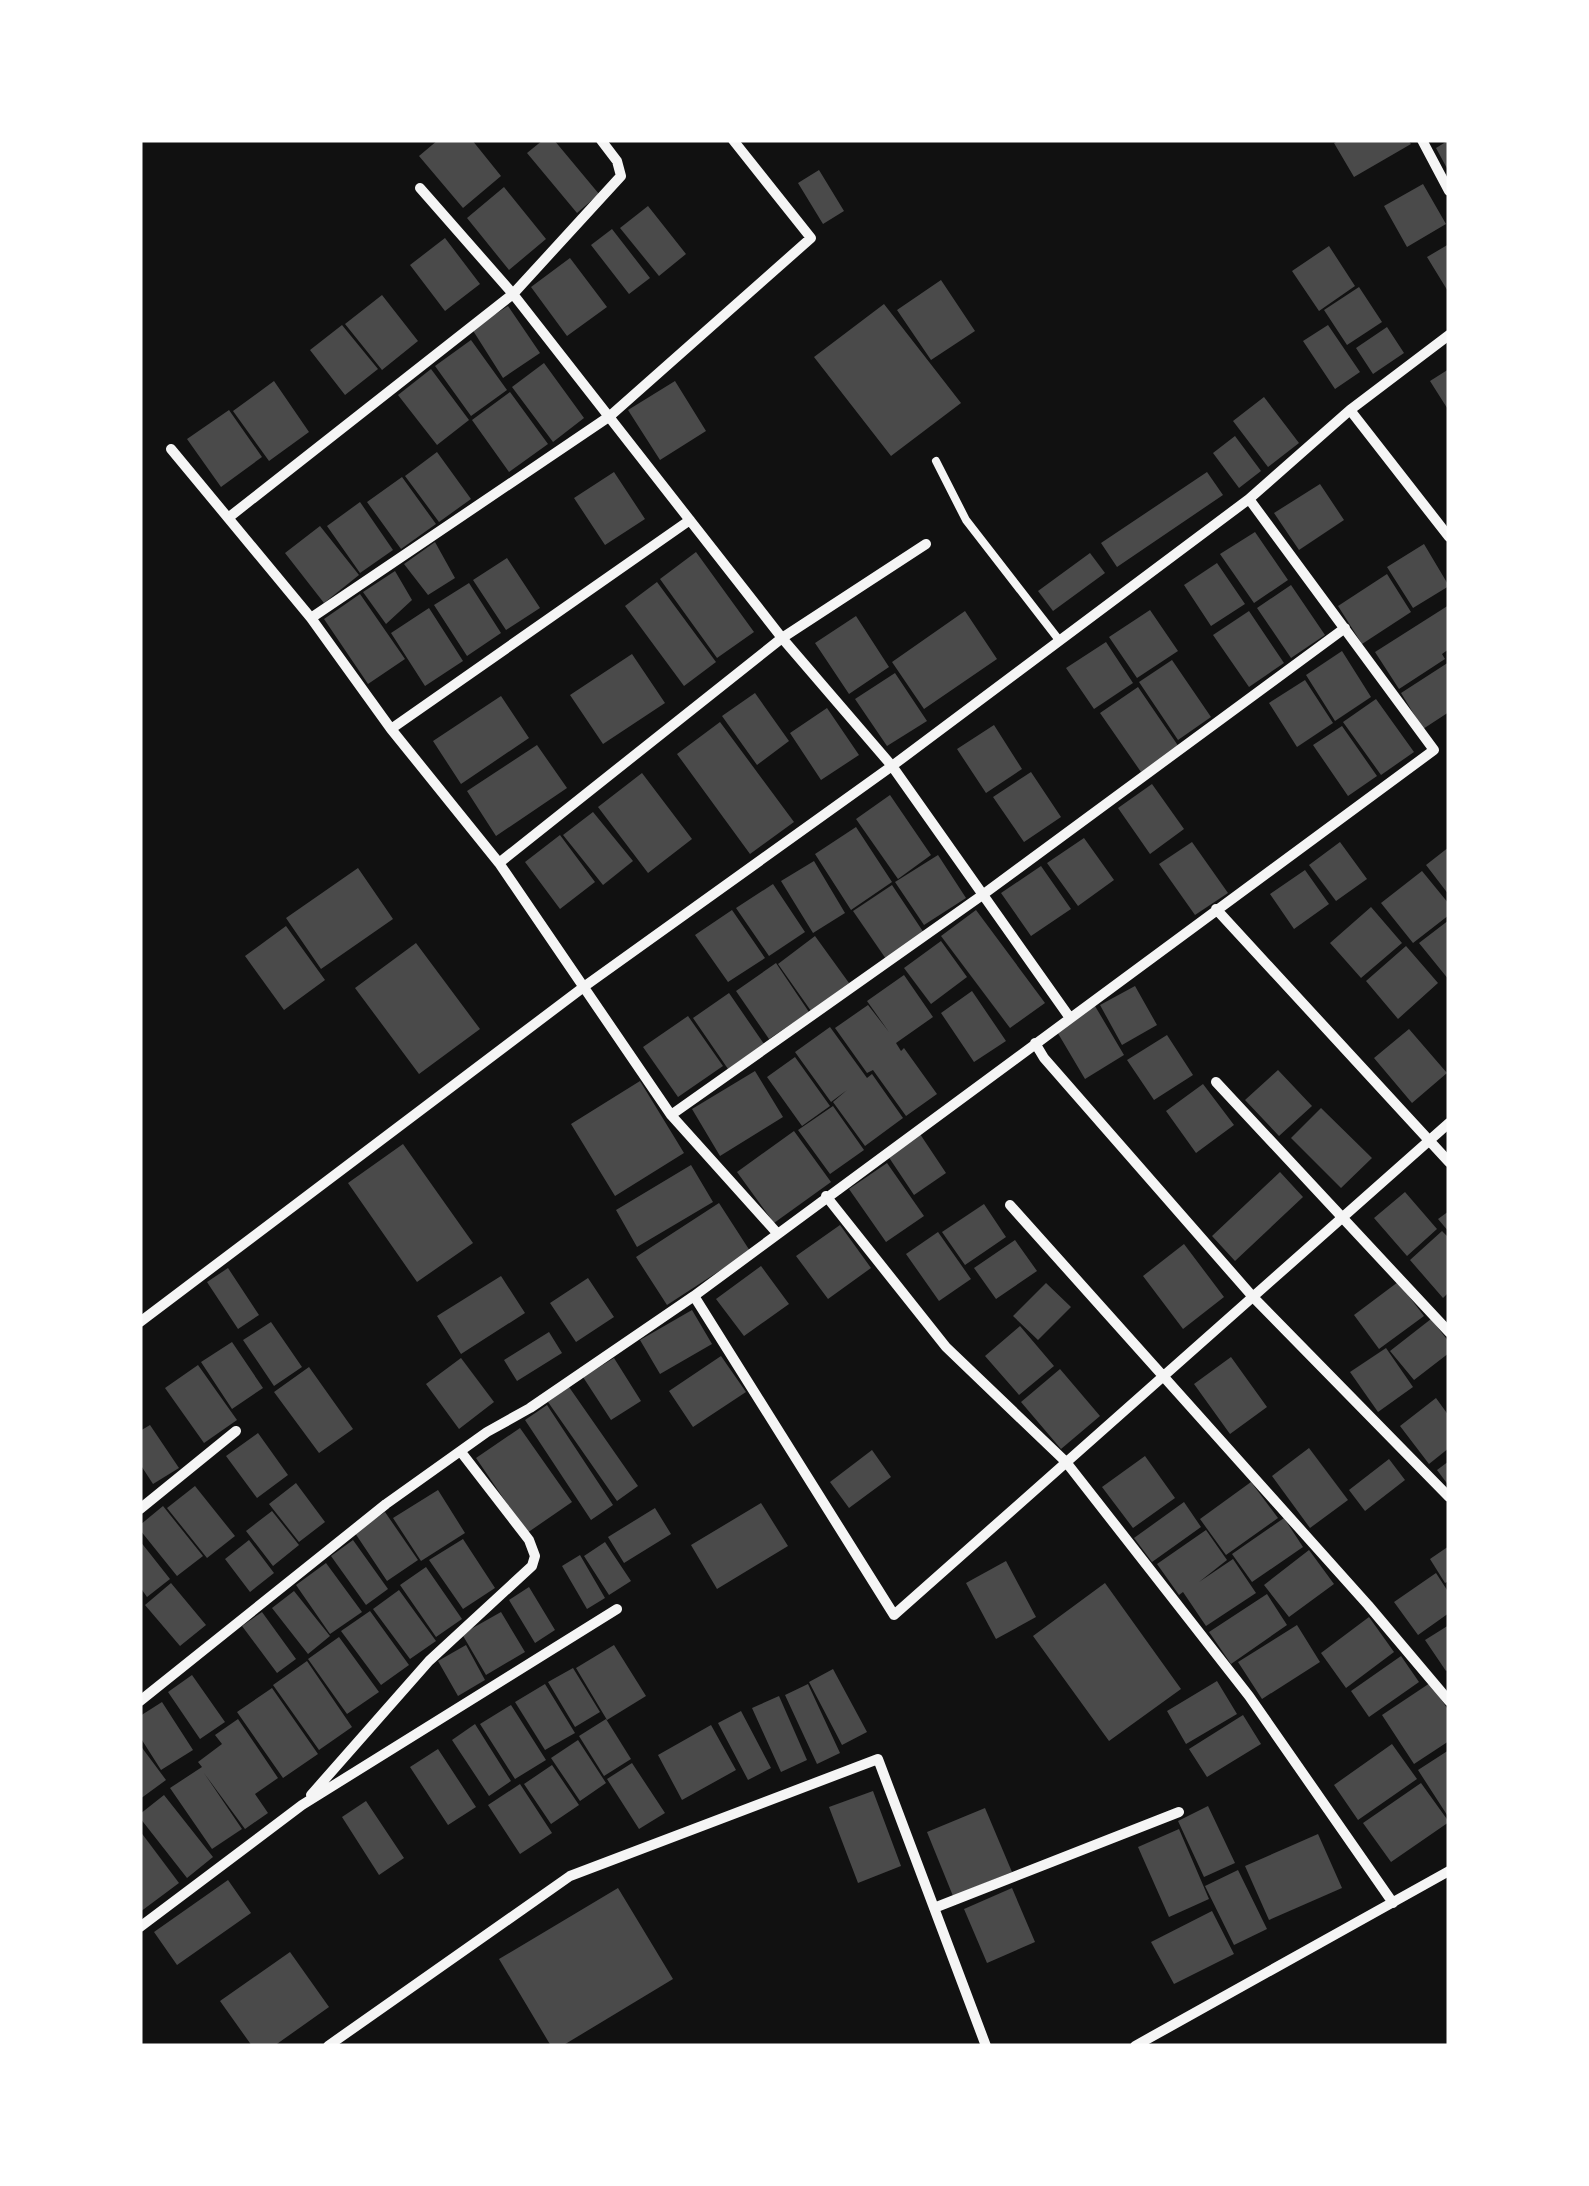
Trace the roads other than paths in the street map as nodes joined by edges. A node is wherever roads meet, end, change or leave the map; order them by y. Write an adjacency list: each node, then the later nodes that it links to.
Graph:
1 (601, 140): 6 (street)
2 (734, 140): 9 (street)
3 (1422, 140): 5 (street)
4 (420, 188): 6 (street)
5 (1449, 191)
6 (513, 294): 9 (street); 13 (street)
7 (1449, 335): 8 (street)
8 (1350, 410): 12 (street); 15 (street)
9 (610, 416): 14 (street); 17 (street)
10 (171, 450): 13 (street)
11 (936, 460): 20 (lane)
12 (1249, 499): 18 (street); 20 (street)
13 (228, 518): 17 (street)
14 (690, 520): 19 (street); 21 (street)
15 (1449, 537)
16 (926, 544): 19 (street)
17 (311, 618): 21 (street)
18 (1345, 628): 24 (street); 25 (street)
19 (782, 638): 22 (street); 23 (street)
20 (1059, 640): 22 (street)
21 (391, 729): 23 (street)
22 (892, 766): 24 (street); 26 (street)
23 (498, 863): 26 (street)
24 (981, 896): 27 (street); 30 (street)
25 (1216, 910): 27 (street); 32 (street)
26 (585, 986): 30 (street); 40 (street)
27 (1070, 1018): 28 (street)
28 (1035, 1043): 34 (street); 39 (street)
29 (1216, 1082): 36 (street)
30 (671, 1114): 37 (street)
31 (1449, 1123): 32 (street)
32 (1429, 1141): 33 (street); 36 (street)
33 (1449, 1162)
34 (826, 1196): 37 (street); 45 (street)
35 (1010, 1205): 42 (street)
36 (1344, 1217): 39 (street); 41 (street)
37 (777, 1233): 38 (street)
38 (694, 1296): 44 (street); 45 (street)
39 (1253, 1297): 42 (street); 46 (street)
40 (140, 1322)
41 (1449, 1332)
42 (1163, 1376): 45 (street); 50 (street)
43 (236, 1431): 47 (street)
44 (460, 1452): 49 (street); 51 (street)
45 (1066, 1462): 54 (street)
46 (1449, 1497)
47 (140, 1510)
48 (617, 1609): 51 (street)
49 (140, 1702)
50 (1449, 1702)
51 (302, 1805): 56 (street)
52 (1179, 1812): 55 (street)
53 (1449, 1871): 54 (street)
54 (1393, 1903): 59 (street)
55 (934, 1908): 57 (street); 58 (street)
56 (140, 1927)
57 (328, 2046)
58 (986, 2046)
59 (1136, 2046)

